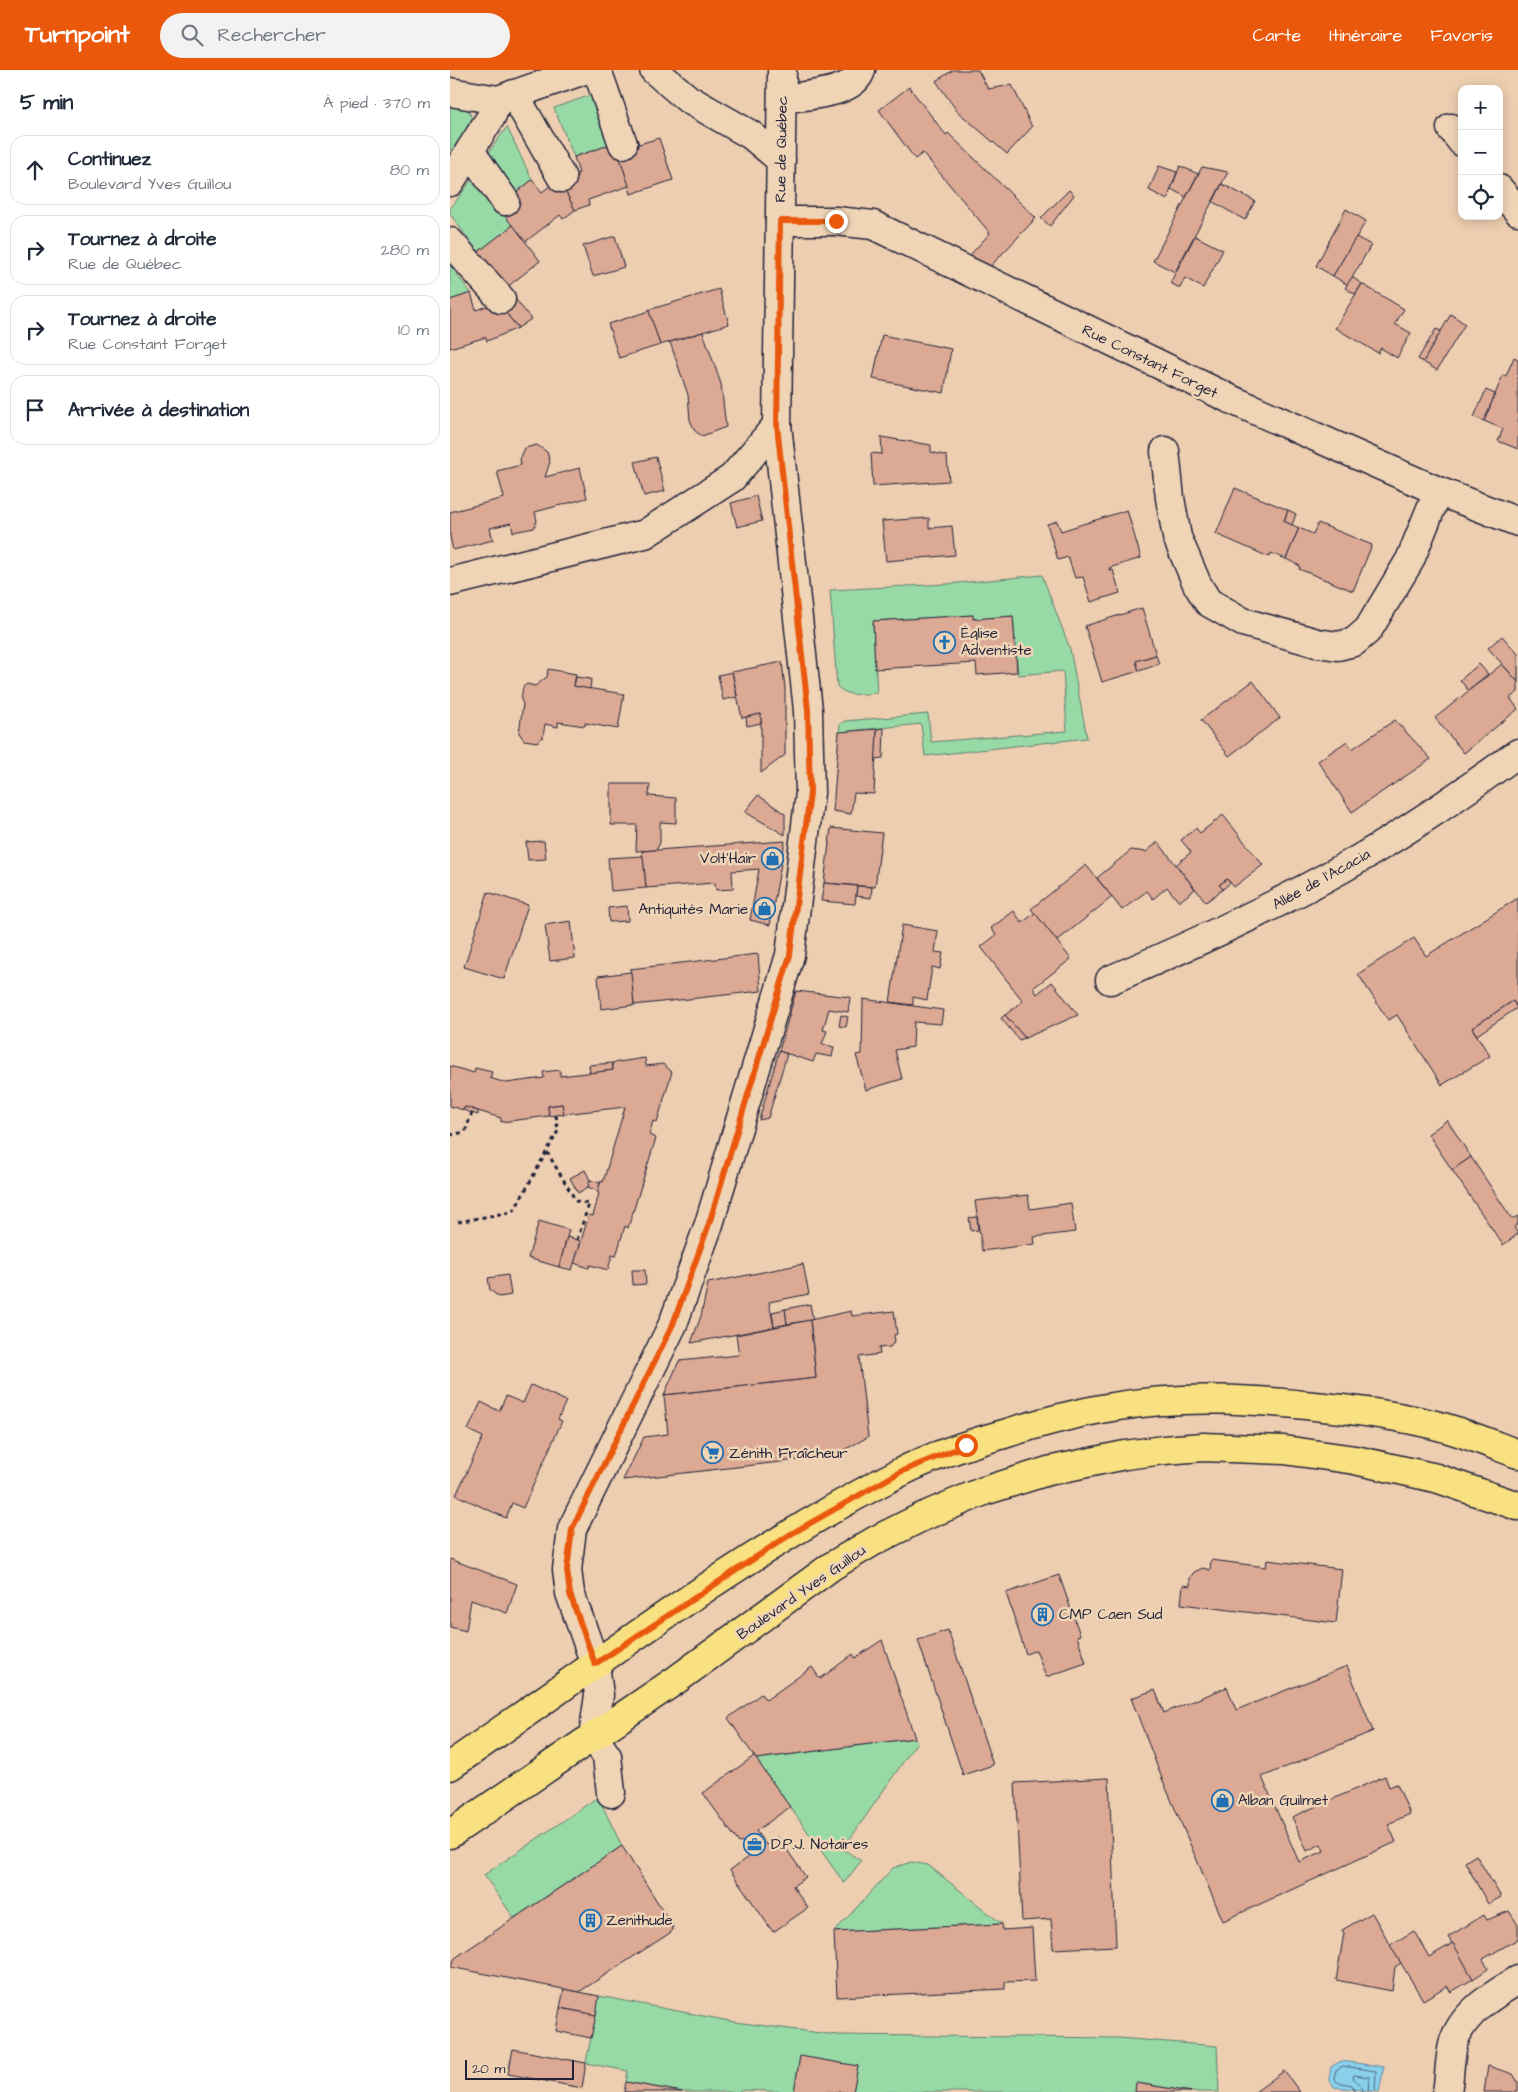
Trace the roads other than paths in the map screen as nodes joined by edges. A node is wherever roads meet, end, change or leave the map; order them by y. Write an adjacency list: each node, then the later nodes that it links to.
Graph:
1 (584, 70): 7 (street)
2 (597, 70): 9 (street)
3 (782, 70): 8 (street, Rue de Québec)
4 (861, 70): 8 (street)
5 (658, 71): 11 (street)
6 (450, 92): 7 (street)
7 (506, 97): 10 (street); 12 (street)
8 (782, 99): 11 (street, Rue de Québec)
9 (623, 144)
10 (470, 151): 13 (street); 15 (street)
11 (781, 160): 17 (street, Rue de Québec)
12 (562, 178)
13 (450, 182)
14 (1503, 194): 16 (street)
15 (505, 201)
16 (1518, 211)
17 (780, 221): 20 (street, Rue de Québec); 22 (street, Rue Constant Forget)
18 (450, 242): 19 (street)
19 (501, 299)
20 (777, 425): 24 (street); 29 (street, Rue de Québec)
21 (1165, 451): 22 (street)
22 (1438, 491): 23 (street, Rue Constant Forget)
23 (1518, 522)
24 (450, 582)
25 (1518, 753): 26 (street, Allée de l'Acacia)
26 (1110, 980)
27 (1518, 1454): 29 (main road)
28 (1518, 1506): 30 (main road, Boulevard Yves Guillou)
29 (595, 1664): 30 (street, Rue de Québec); 31 (main road)
30 (593, 1737): 32 (street); 33 (main road, Boulevard Yves Guillou)
31 (450, 1766)
32 (612, 1793)
33 (450, 1834)
34 (1518, 1980): 35 (street)
35 (1447, 2092)

